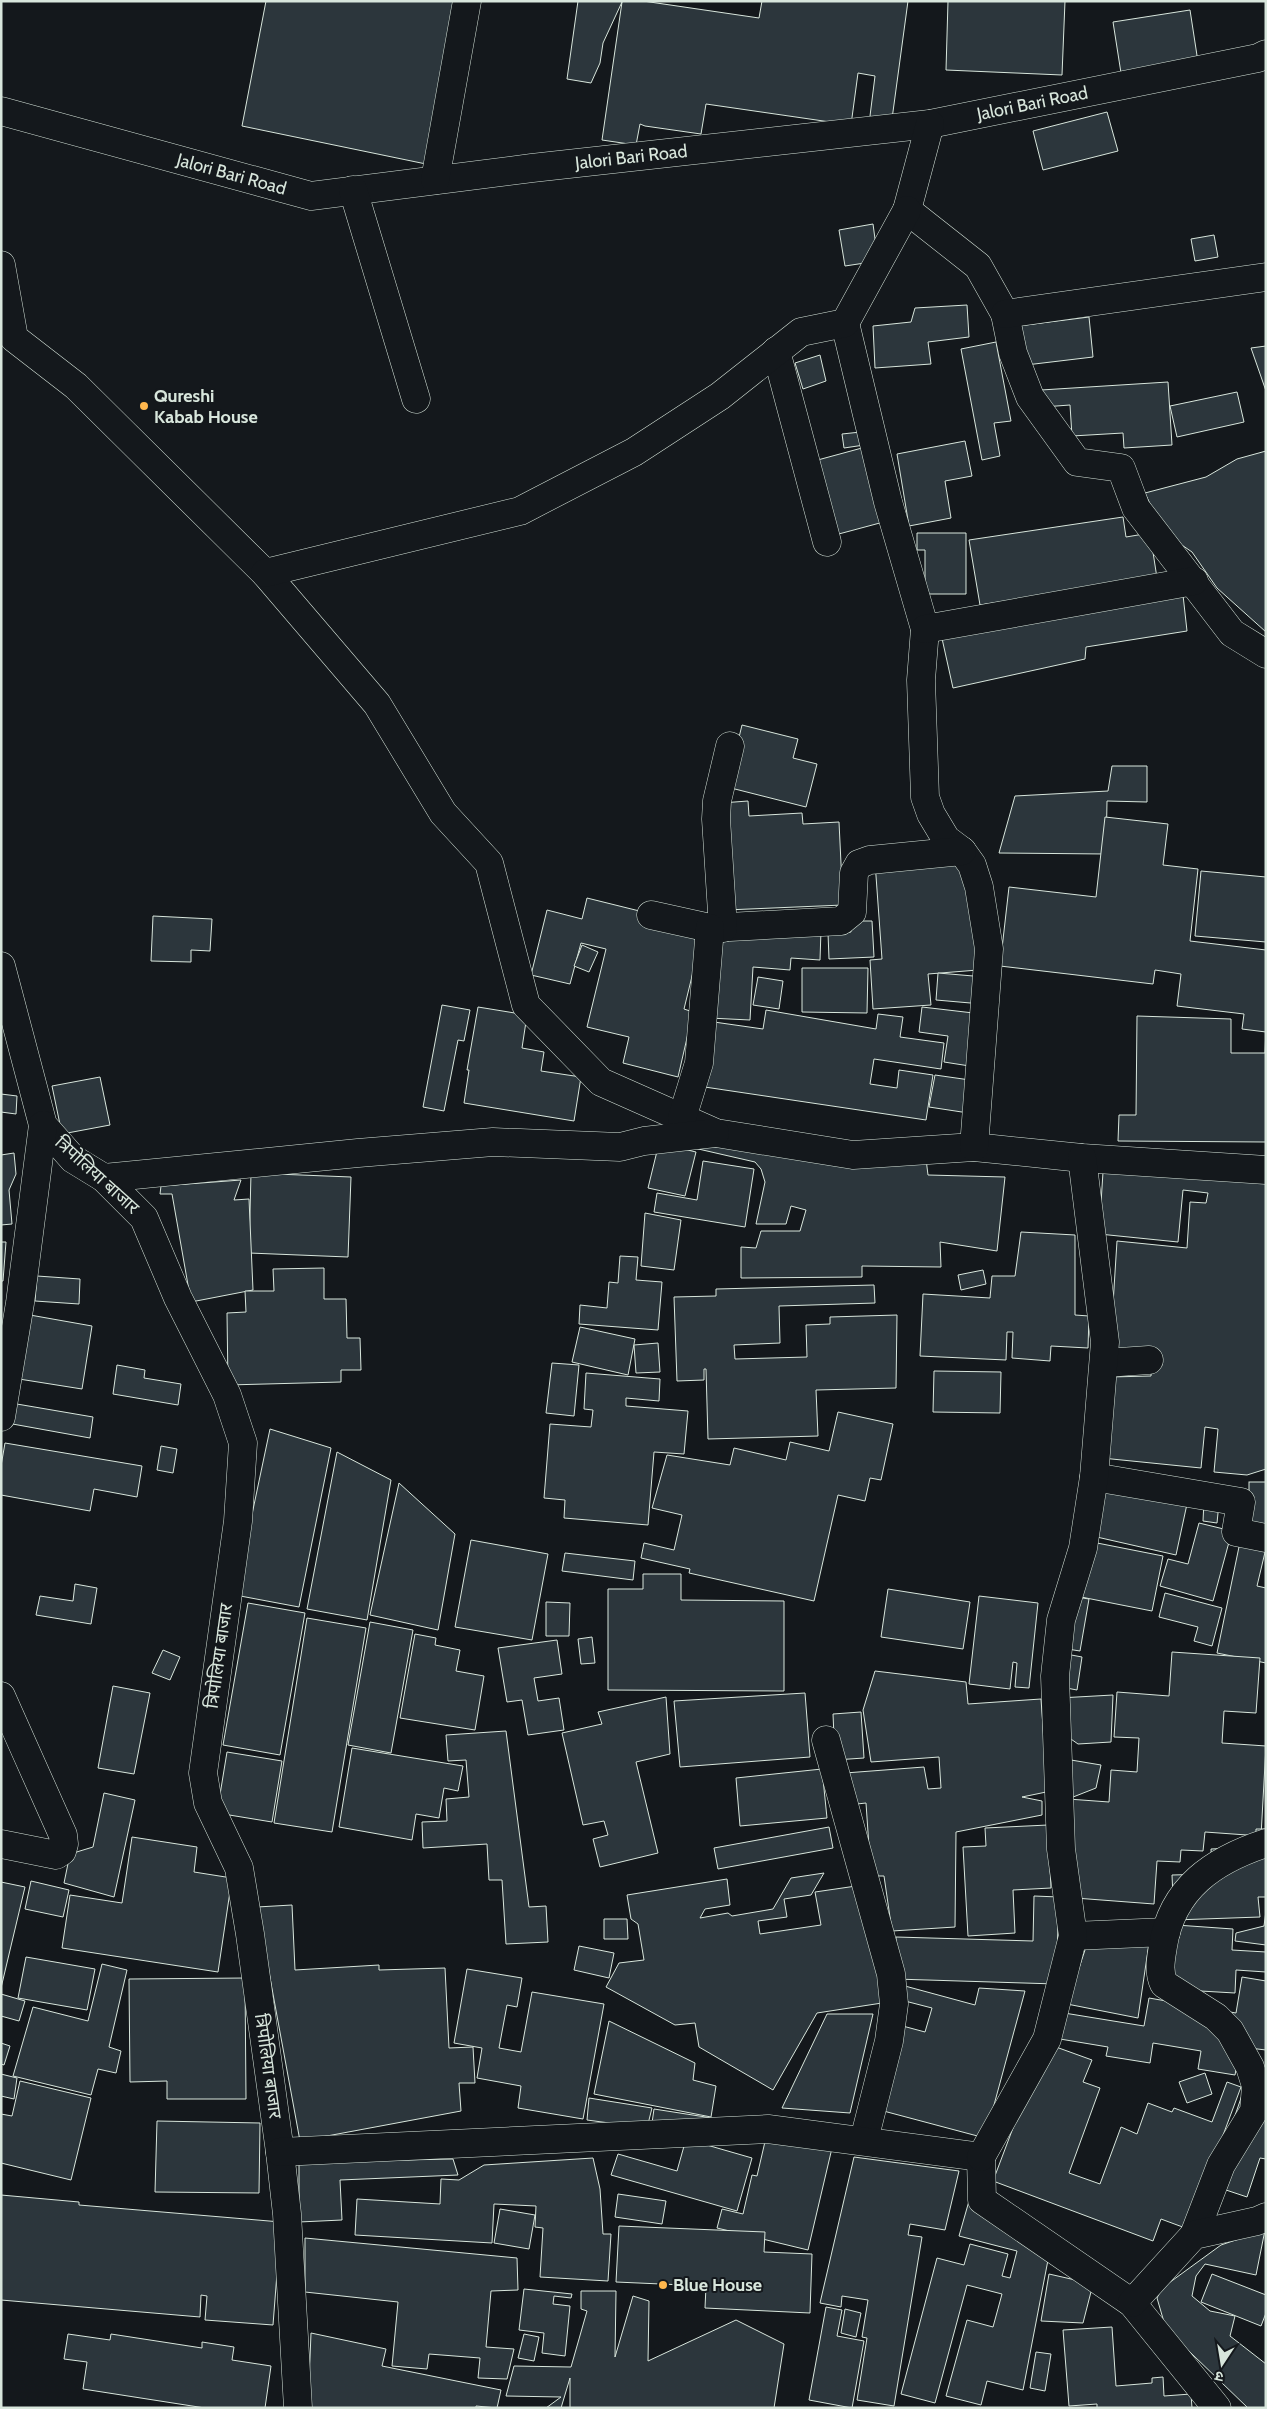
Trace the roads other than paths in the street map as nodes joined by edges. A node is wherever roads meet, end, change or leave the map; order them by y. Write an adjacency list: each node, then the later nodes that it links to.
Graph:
1 (467, 1): 6 (street)
2 (1263, 64): 5 (street, Jalori Bari Road)
3 (2, 111): 4 (street); 7 (street, Jalori Bari Road)
4 (1, 124)
5 (930, 124): 6 (street, Jalori Bari Road); 8 (street)
6 (434, 180): 7 (street, Jalori Bari Road)
7 (353, 190): 15 (street)
8 (907, 210): 11 (street); 12 (street)
9 (1, 265): 13 (street)
10 (1266, 277): 11 (street)
11 (1005, 314): 18 (street)
12 (844, 323): 14 (street); 19 (street)
13 (7, 339): 17 (street)
14 (776, 351): 16 (street); 17 (street)
15 (416, 399)
16 (826, 542)
17 (265, 573): 26 (street)
18 (1194, 581): 19 (street); 20 (street)
19 (925, 629): 22 (street)
20 (1266, 654)
21 (730, 746): 24 (street)
22 (962, 851): 24 (street); 29 (street)
23 (652, 914): 24 (street)
24 (716, 928): 26 (street)
25 (1, 966): 27 (street, त्रिपोलिया बाजार)
26 (682, 1118): 28 (street)
27 (43, 1125): 32 (street, त्रिपोलिया बाजार); 35 (street)
28 (716, 1133): 29 (street); 32 (street)
29 (974, 1147): 30 (street)
30 (1082, 1158): 31 (street); 34 (street)
31 (1266, 1170)
32 (104, 1178): 45 (street, त्रिपोलिया बाजार)
33 (1149, 1360): 34 (street)
34 (1104, 1363): 36 (street)
35 (1, 1417)
36 (1094, 1477): 37 (street); 43 (street)
37 (1266, 1538)
38 (1, 1696): 41 (street)
39 (826, 1740): 44 (street)
40 (1266, 1843): 42 (street)
41 (1, 1844)
42 (1166, 1932): 43 (street); 48 (street)
43 (1073, 1936): 46 (street)
44 (864, 2140): 45 (street); 46 (street)
45 (280, 2152): 50 (street, त्रिपोलिया बाजार)
46 (982, 2157): 49 (street)
47 (1266, 2217): 48 (street)
48 (1194, 2235): 49 (street)
49 (1132, 2303): 51 (street)
50 (298, 2408)
51 (1217, 2408)

